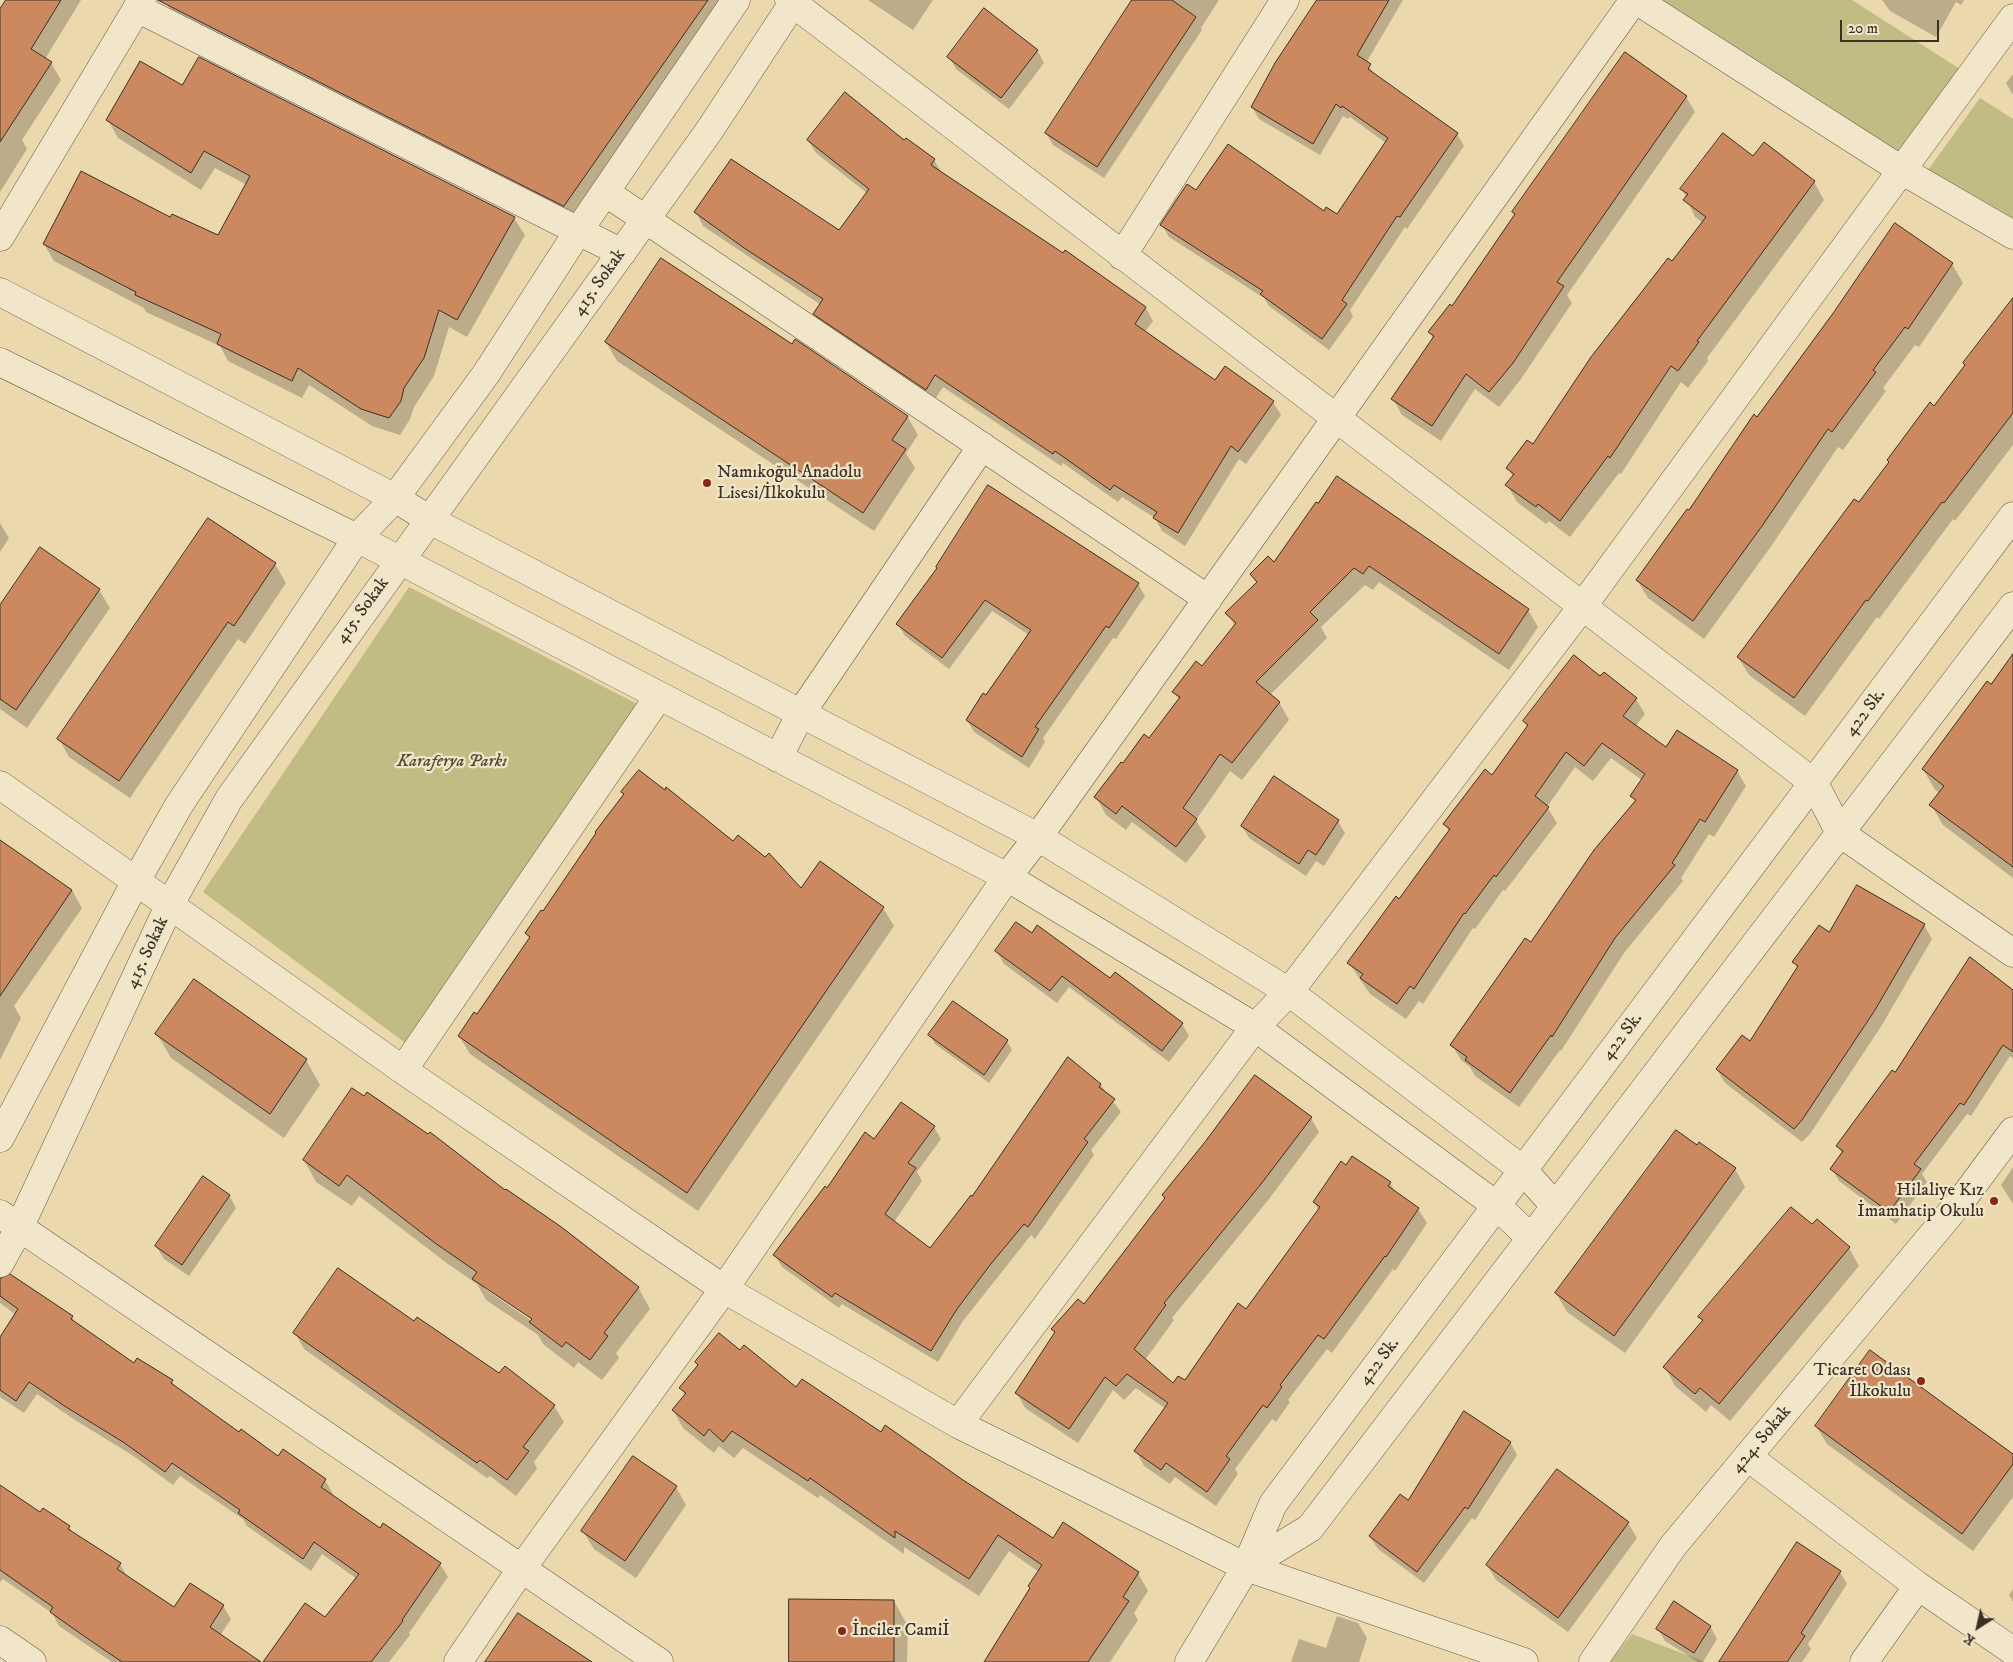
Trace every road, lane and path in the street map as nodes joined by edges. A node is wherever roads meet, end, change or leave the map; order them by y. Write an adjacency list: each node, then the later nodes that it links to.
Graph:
1 (736, 0): 8 (street)
2 (1284, 0): 14 (street)
3 (1635, 0): 7 (street); 17 (street)
4 (792, 1): 9 (street, 415. Sokak); 14 (street)
5 (140, 4): 10 (street); 12 (street)
6 (2013, 18): 7 (street)
7 (1903, 171): 11 (street); 26 (street)
8 (605, 192): 9 (street); 10 (street)
9 (646, 218): 13 (street, 415. Sokak); 18 (street)
10 (580, 230): 13 (street); 19 (street)
11 (2013, 235)
12 (0, 237)
13 (622, 253): 21 (street, 415. Sokak)
14 (1122, 256): 17 (street)
15 (0, 292): 19 (street)
16 (0, 362): 22 (street)
17 (1336, 420): 24 (street); 26 (street)
18 (982, 446): 24 (street); 28 (street)
19 (395, 498): 21 (street); 22 (street)
20 (2013, 516): 30 (street, 422 Sk.)
21 (430, 520): 23 (street, 415. Sokak); 28 (street)
22 (357, 538): 23 (street); 35 (street)
23 (400, 560): 27 (street); 36 (street, 415. Sokak)
24 (1208, 599): 33 (street)
25 (2013, 606): 32 (street, 422 Sk.)
26 (1582, 607): 30 (street); 38 (street)
27 (659, 696): 29 (street); 40 (street)
28 (801, 713): 29 (street); 33 (street)
29 (778, 758): 34 (street)
30 (1814, 783): 32 (street); 43 (street, 422 Sk.)
31 (0, 785): 35 (street)
32 (1840, 832): 37 (street); 45 (street, 422 Sk.)
33 (1038, 837): 34 (street); 38 (street)
34 (1007, 877): 39 (street); 49 (street)
35 (136, 881): 36 (street); 42 (street)
36 (170, 904): 40 (street); 46 (street, 415. Sokak)
37 (2013, 953)
38 (1289, 992): 39 (street); 43 (street)
39 (1256, 1027): 44 (street); 50 (street)
40 (403, 1070): 49 (street)
41 (2013, 1130): 51 (street, 424. Sokak)
42 (0, 1138)
43 (1523, 1170): 44 (street, 422 Sk.); 45 (street)
44 (1497, 1206): 47 (street); 52 (street, 422 Sk.)
45 (1555, 1206): 47 (street, 422 Sk.)
46 (10, 1221): 48 (street, 415. Sokak); 53 (street)
47 (1531, 1238): 52 (street, 422 Sk.)
48 (0, 1263)
49 (724, 1289): 50 (street); 53 (street)
50 (958, 1424): 52 (street)
51 (1748, 1457): 54 (street); 62 (street, 424. Sokak)
52 (1246, 1567): 60 (street, 422 Sk.); 61 (street)
53 (522, 1568): 58 (street); 59 (street)
54 (1918, 1586): 56 (street); 63 (street)
55 (0, 1640): 57 (street)
56 (2013, 1652)
57 (32, 1662)
58 (458, 1662)
59 (659, 1662)
60 (1189, 1662)
61 (1524, 1662)
62 (1593, 1662)
63 (1864, 1662)

